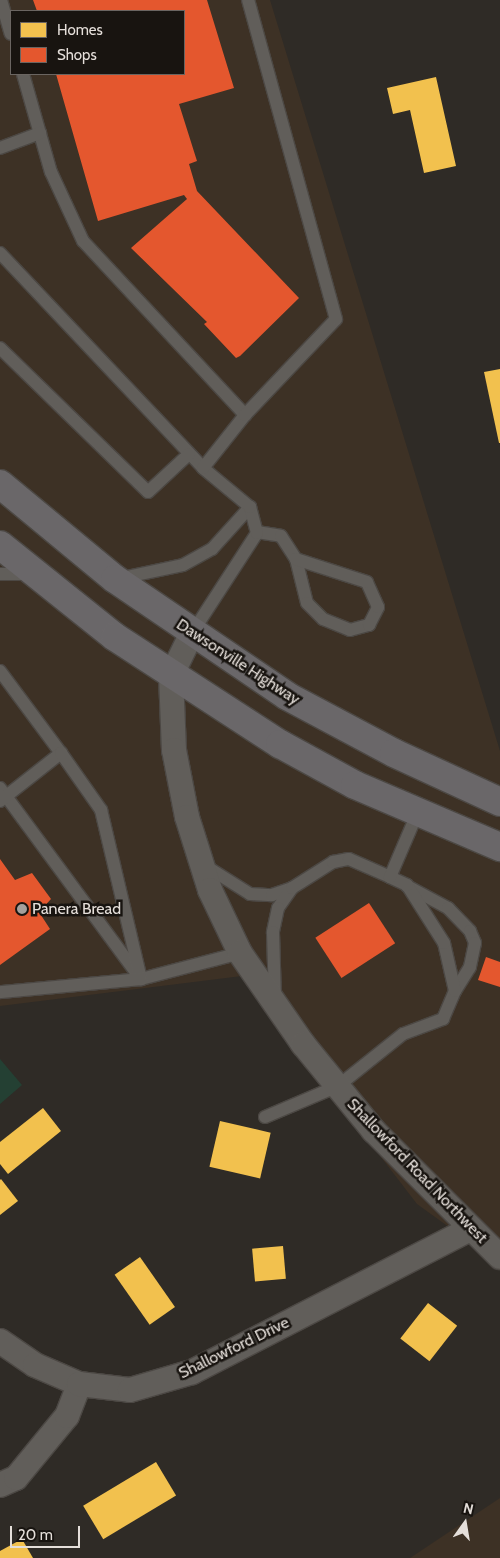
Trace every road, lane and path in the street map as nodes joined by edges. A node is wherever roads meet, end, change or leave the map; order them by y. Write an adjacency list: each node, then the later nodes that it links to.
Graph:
1 (2, 0): 3 (lane)
2 (248, 0): 9 (lane)
3 (10, 30)
4 (23, 75): 5 (lane)
5 (40, 134): 6 (lane); 9 (lane)
6 (0, 148)
7 (0, 253): 10 (lane)
8 (0, 348): 10 (lane)
9 (245, 415): 11 (lane)
10 (189, 454): 11 (lane)
11 (202, 468): 13 (lane)
12 (0, 484): 19 (main road, Dawsonville Highway)
13 (250, 507): 14 (lane); 19 (lane)
14 (257, 532): 16 (lane); 20 (lane)
15 (0, 545): 18 (main road)
16 (296, 559): 16 (lane)
17 (0, 574): 18 (lane)
18 (35, 574): 22 (main road)
19 (115, 579): 20 (main road, Dawsonville Highway)
20 (192, 633): 22 (street); 25 (main road, Dawsonville Highway)
21 (0, 672): 23 (lane)
22 (171, 676): 26 (main road); 28 (street, Shallowford Road Northwest)
23 (61, 753): 24 (lane); 33 (lane)
24 (2, 795): 33 (lane)
25 (500, 802)
26 (417, 814): 27 (main road); 29 (lane)
27 (500, 847)
28 (202, 864): 31 (lane); 32 (street, Shallowford Road Northwest)
29 (390, 877): 30 (lane); 31 (lane)
30 (407, 885): 35 (lane); 35 (lane)
31 (292, 888): 36 (lane)
32 (240, 953): 33 (lane); 36 (street, Shallowford Road Northwest)
33 (141, 979): 34 (lane)
34 (0, 992)
35 (455, 992): 37 (lane)
36 (275, 1004): 37 (street, Shallowford Road Northwest)
37 (338, 1086): 38 (lane); 39 (street, Shallowford Road Northwest)
38 (265, 1117)
39 (470, 1229): 40 (street, Shallowford Road Northwest); 42 (street, Shallowford Drive)
40 (500, 1257)
41 (0, 1341): 42 (street, Shallowford Drive)
42 (79, 1384): 43 (street)
43 (0, 1485)

